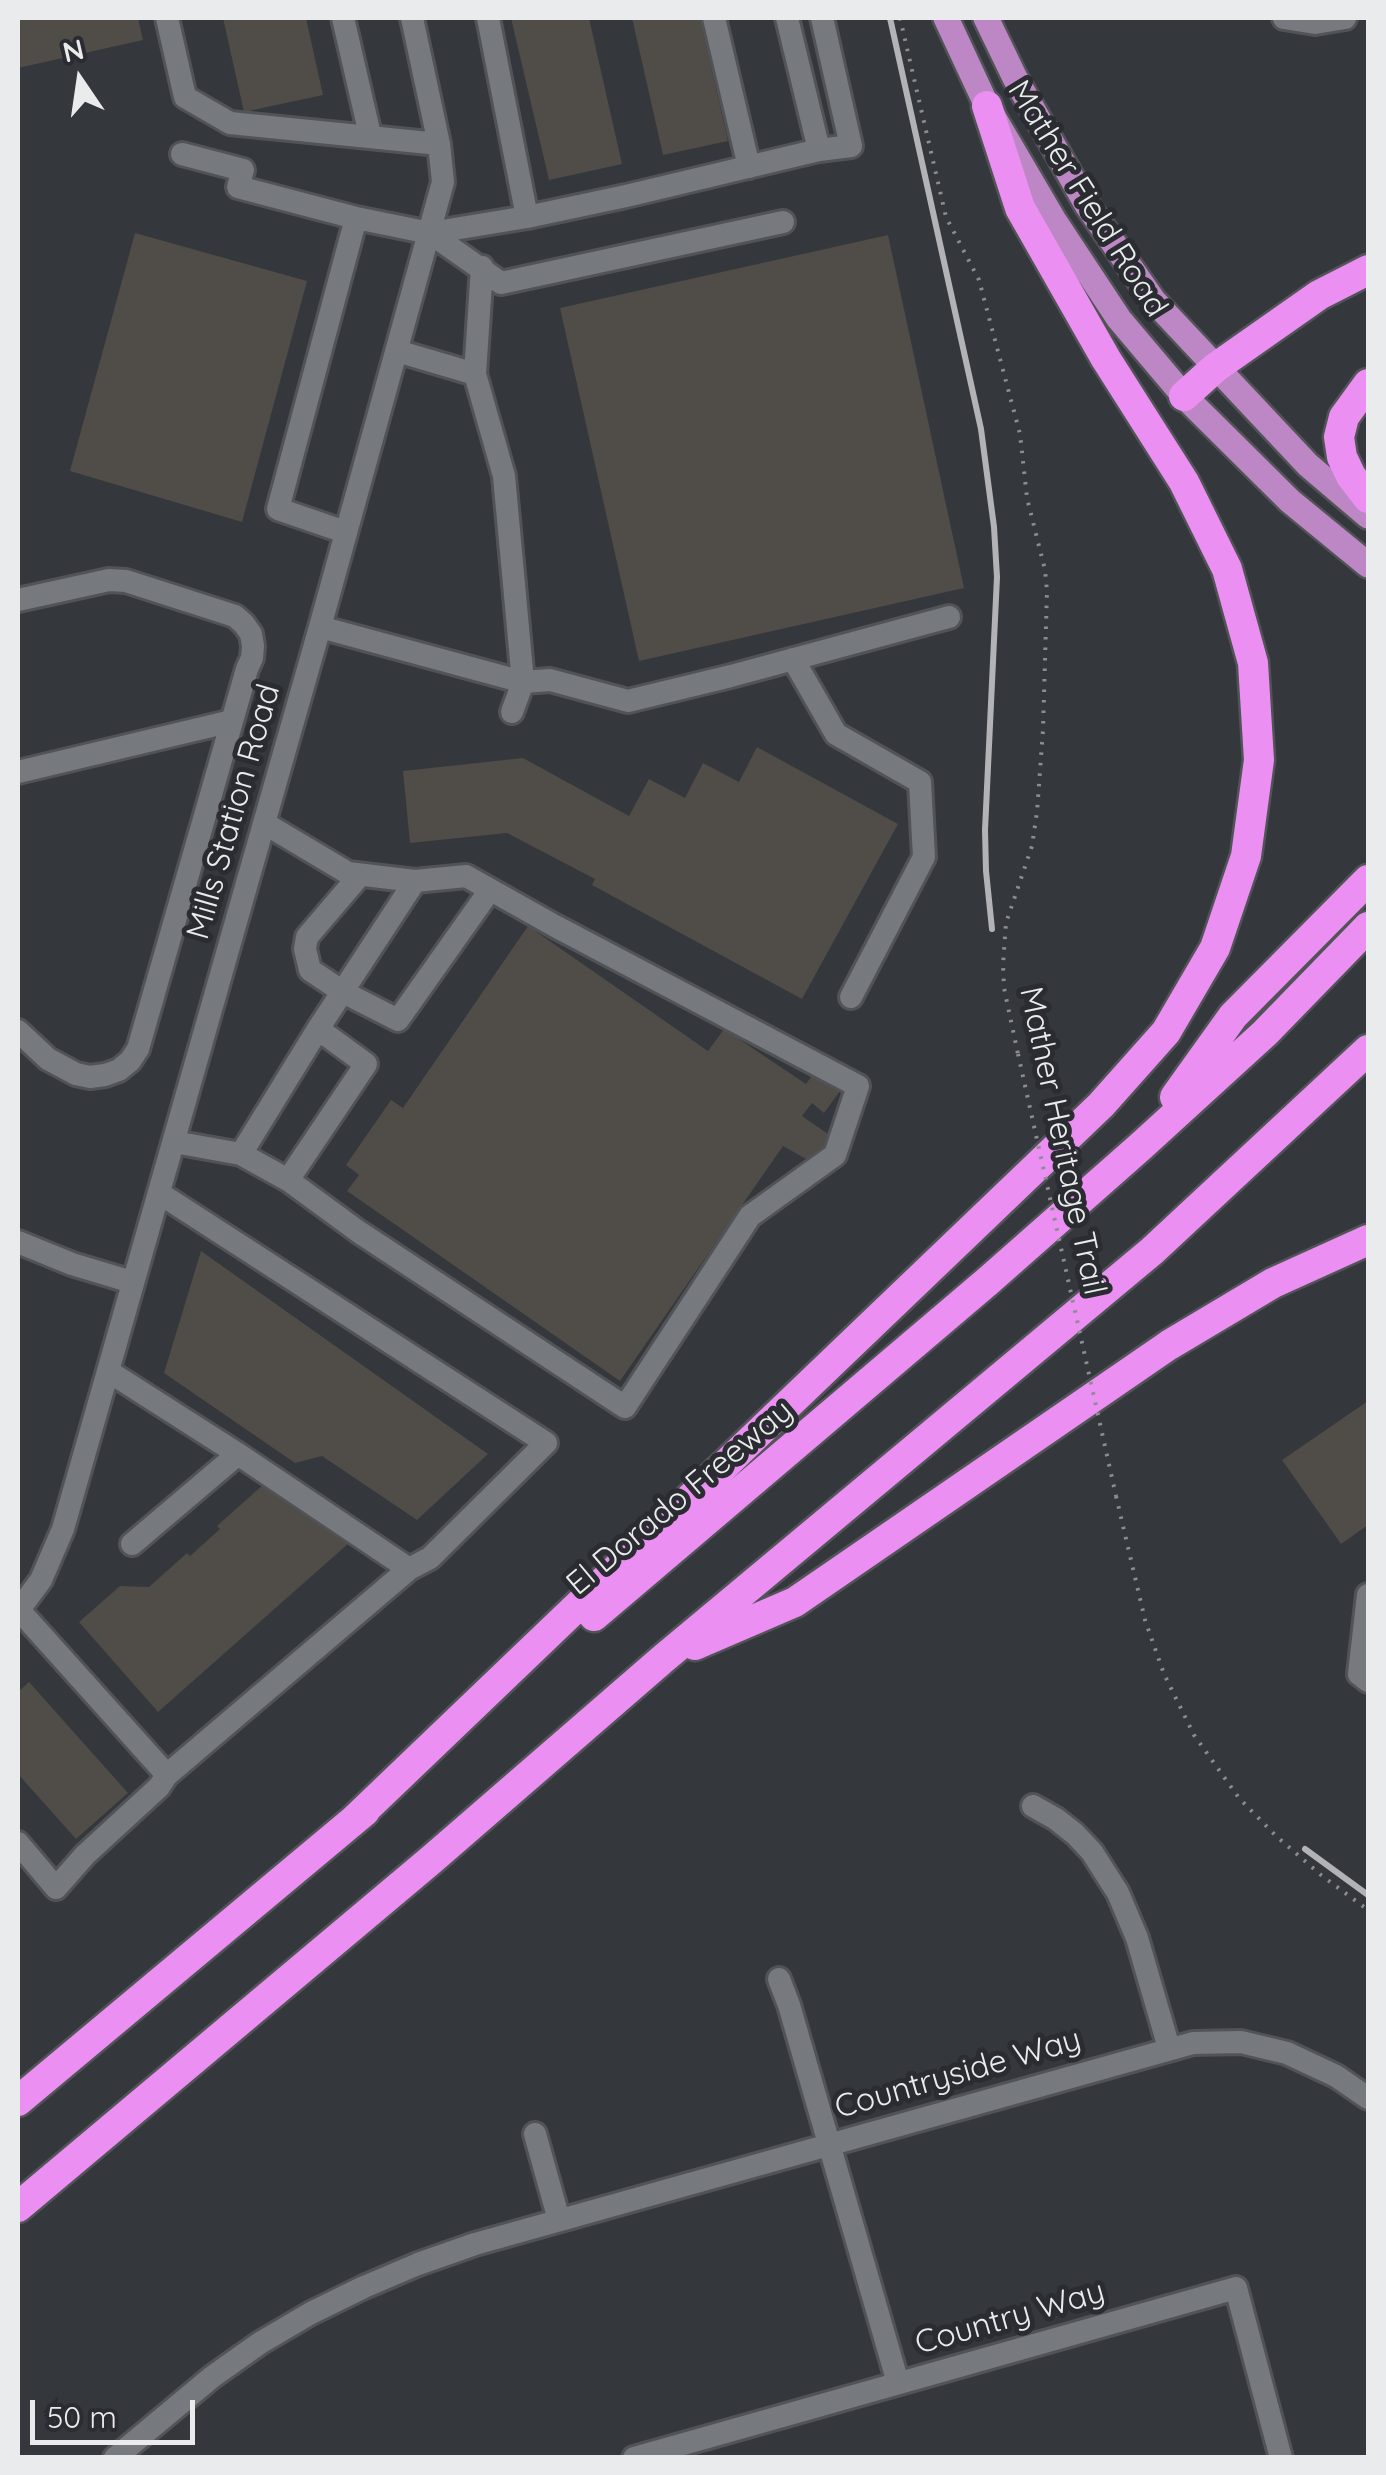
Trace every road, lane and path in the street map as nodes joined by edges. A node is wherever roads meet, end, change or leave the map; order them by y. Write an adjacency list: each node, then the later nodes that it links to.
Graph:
1 (167, 18): 14 (street)
2 (343, 18): 14 (street)
3 (412, 18): 15 (street, Mills Station Road)
4 (488, 18): 19 (street)
5 (714, 18): 18 (street)
6 (787, 18): 16 (street)
7 (822, 18): 16 (street)
8 (900, 18): 73 (path, Mather Heritage Trail, bridge)
9 (946, 18): 13 (main road, Mather Field Road)
10 (986, 18): 26 (main road, Mather Field Road)
11 (1284, 18): 12 (street)
12 (1345, 18)
13 (988, 106): 29 (main road, Mather Field Road); 71 (highway)
14 (370, 135): 15 (street)
15 (439, 144): 22 (street, Mills Station Road)
16 (819, 150): 18 (street)
17 (182, 154): 20 (street)
18 (749, 168): 19 (street)
19 (528, 217): 22 (street)
20 (356, 218): 22 (street); 32 (street)
21 (783, 222): 23 (street)
22 (430, 233): 23 (street); 25 (street, Mills Station Road)
23 (482, 267): 27 (street)
24 (1368, 270): 26 (highway)
25 (397, 351): 27 (street); 32 (street, Mills Station Road)
26 (1215, 368): 29 (highway); 31 (main road, Mather Field Road)
27 (475, 374): 38 (street)
28 (1368, 384): 30 (highway)
29 (1184, 396): 33 (main road, Mather Field Road)
30 (1368, 498)
31 (1368, 516)
32 (346, 532): 36 (street, Mills Station Road)
33 (1368, 565)
34 (18, 600): 40 (street)
35 (950, 617): 37 (street)
36 (320, 627): 38 (street); 42 (street, Mills Station Road)
37 (793, 659): 38 (street); 49 (street)
38 (523, 682): 39 (street)
39 (512, 712)
40 (232, 721): 41 (street); 50 (street)
41 (18, 772)
42 (264, 822): 43 (street); 53 (street, Mills Station Road)
43 (360, 875): 45 (street); 48 (street)
44 (1368, 880): 54 (highway)
45 (415, 882): 46 (street); 48 (street)
46 (490, 890): 48 (street); 56 (street)
47 (1368, 927): 54 (highway, El Dorado Freeway)
48 (342, 992): 51 (street)
49 (851, 996)
50 (18, 1030)
51 (318, 1030): 55 (street); 56 (street)
52 (1368, 1050): 67 (highway)
53 (174, 1142): 55 (street); 57 (street, Mills Station Road)
54 (1140, 1147): 71 (highway, El Dorado Freeway)
55 (241, 1154): 56 (street)
56 (288, 1180)
57 (159, 1194): 60 (street, Mills Station Road); 64 (street)
58 (1368, 1240): 67 (highway)
59 (18, 1242): 60 (street)
60 (132, 1282): 61 (street, Mills Station Road)
61 (108, 1371): 62 (street); 66 (street, Mills Station Road)
62 (238, 1454): 63 (street); 64 (street)
63 (132, 1544)
64 (409, 1569): 69 (street)
65 (1368, 1596): 68 (street)
66 (18, 1610): 69 (street)
67 (664, 1658): 80 (highway)
68 (1368, 1681)
69 (167, 1775): 72 (street)
70 (1034, 1806): 75 (street)
71 (352, 1822): 77 (highway, El Dorado Freeway)
72 (18, 1843)
73 (1368, 1910)
74 (779, 1979): 79 (street)
75 (1169, 2048): 76 (street, Countryside Way); 79 (street, Countryside Way)
76 (1368, 2098)
77 (18, 2100)
78 (535, 2134): 81 (street)
79 (830, 2144): 81 (street, Countryside Way); 82 (street)
80 (18, 2206)
81 (559, 2220): 83 (street, Countryside Way)
82 (898, 2383): 84 (street, Country Way); 85 (street, Country Way)
83 (115, 2458)
84 (634, 2458)
85 (1280, 2458)

